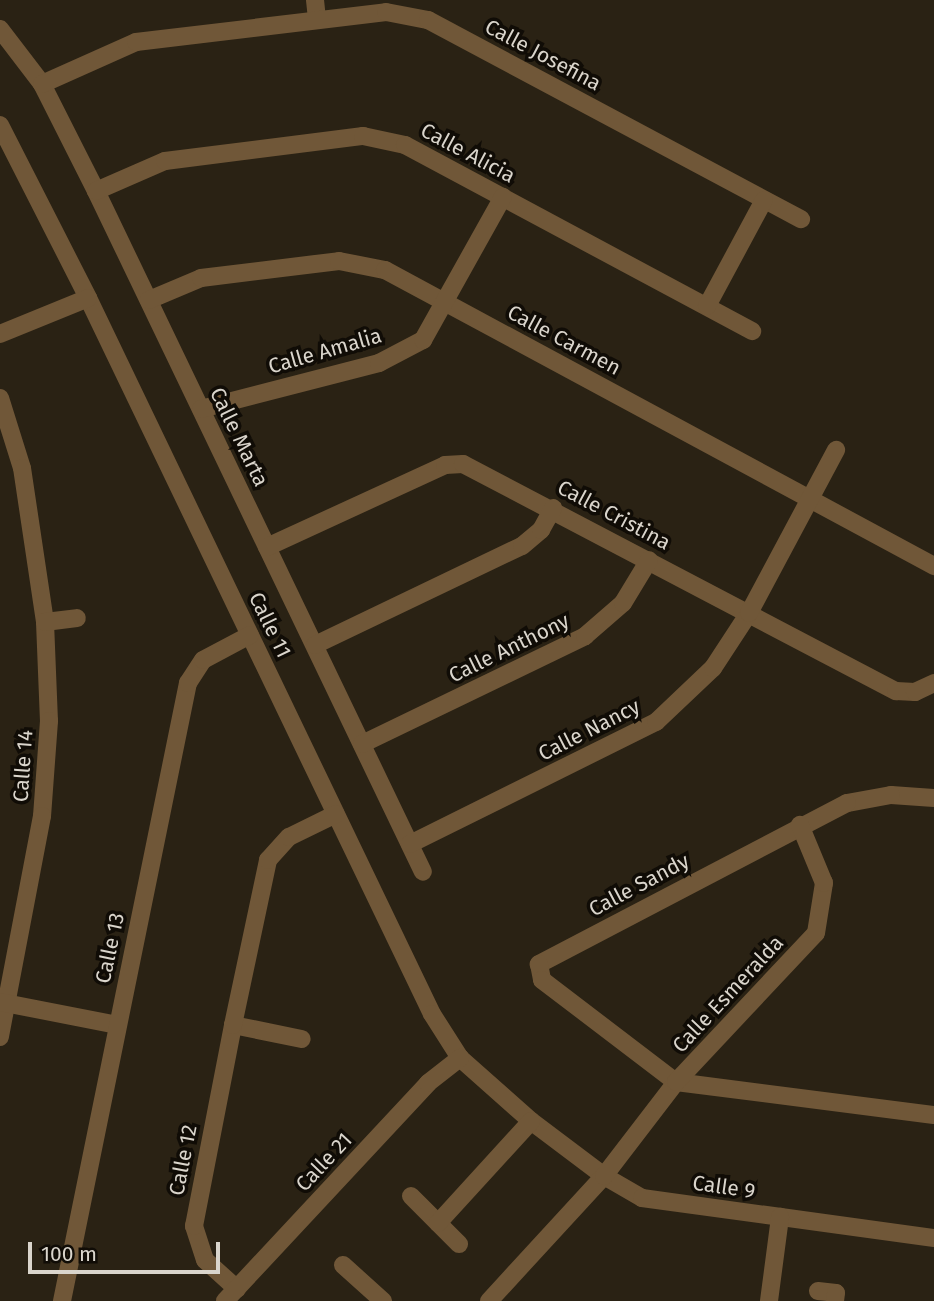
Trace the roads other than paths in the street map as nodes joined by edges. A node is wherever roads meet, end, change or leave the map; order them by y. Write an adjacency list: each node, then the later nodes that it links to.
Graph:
1 (315, 0): 2 (street)
2 (317, 19): 4 (street, Calle Josefina); 8 (street, Calle Josefina)
3 (0, 29): 4 (street, Calle Marta)
4 (42, 84): 6 (street, Calle Marta)
5 (0, 125): 10 (street, Calle 11)
6 (96, 191): 7 (street, Calle Alicia); 11 (street, Calle Marta)
7 (503, 197): 12 (street, Calle Amalia); 13 (street, Calle Alicia)
8 (764, 200): 9 (street, Calle Josefina); 13 (street)
9 (801, 219)
10 (88, 299): 15 (street); 27 (street, Calle 11)
11 (149, 300): 12 (street, Calle Carmen); 17 (street, Calle Marta)
12 (446, 303): 17 (street, Calle Amalia); 19 (street, Calle Carmen)
13 (707, 306): 14 (street, Calle Alicia)
14 (752, 331)
15 (0, 334)
16 (0, 398): 26 (street, Calle 14)
17 (201, 409): 21 (street, Calle Marta)
18 (836, 450): 19 (street, Calle Nancy)
19 (810, 498): 23 (street, Calle Carmen); 24 (street, Calle Nancy)
20 (553, 508): 21 (street, Calle Cristina); 22 (street, Calle Cristina); 28 (street)
21 (268, 548): 28 (street, Calle Marta)
22 (649, 560): 24 (street, Calle Cristina); 30 (street, Calle Anthony)
23 (934, 566)
24 (749, 612): 29 (street, Calle Cristina); 34 (street, Calle Nancy)
25 (77, 618): 26 (street)
26 (45, 622): 36 (street, Calle 14)
27 (250, 635): 32 (street, Calle 11); 37 (street, Calle 13)
28 (314, 645): 30 (street, Calle Marta)
29 (934, 683)
30 (362, 744): 34 (street, Calle Marta)
31 (934, 798): 33 (street, Calle Sandy)
32 (336, 814): 38 (street, Calle 12); 41 (street, Calle 11)
33 (800, 825): 42 (street, Calle Esmeralda); 42 (street, Calle Sandy)
34 (410, 844): 35 (street, Calle Marta)
35 (423, 872)
36 (3, 1002): 37 (street); 39 (street, Calle 14)
37 (117, 1025): 55 (street, Calle 13)
38 (233, 1025): 40 (street); 53 (street, Calle 12)
39 (0, 1037)
40 (302, 1039)
41 (460, 1059): 44 (street, Calle 11); 53 (street, Calle 21)
42 (676, 1082): 43 (street); 45 (street, Calle Esmeralda)
43 (934, 1115)
44 (531, 1121): 45 (street, Calle 9); 48 (street)
45 (604, 1176): 47 (street, Calle 9); 56 (street, Calle Esmeralda)
46 (411, 1196): 48 (street)
47 (780, 1217): 49 (street, Calle 9); 57 (street)
48 (438, 1223): 50 (street)
49 (934, 1238)
50 (459, 1244)
51 (343, 1265): 54 (street)
52 (818, 1291): 58 (street)
53 (231, 1295)
54 (374, 1298)
55 (62, 1301)
56 (489, 1301)
57 (769, 1301)
58 (835, 1301)

